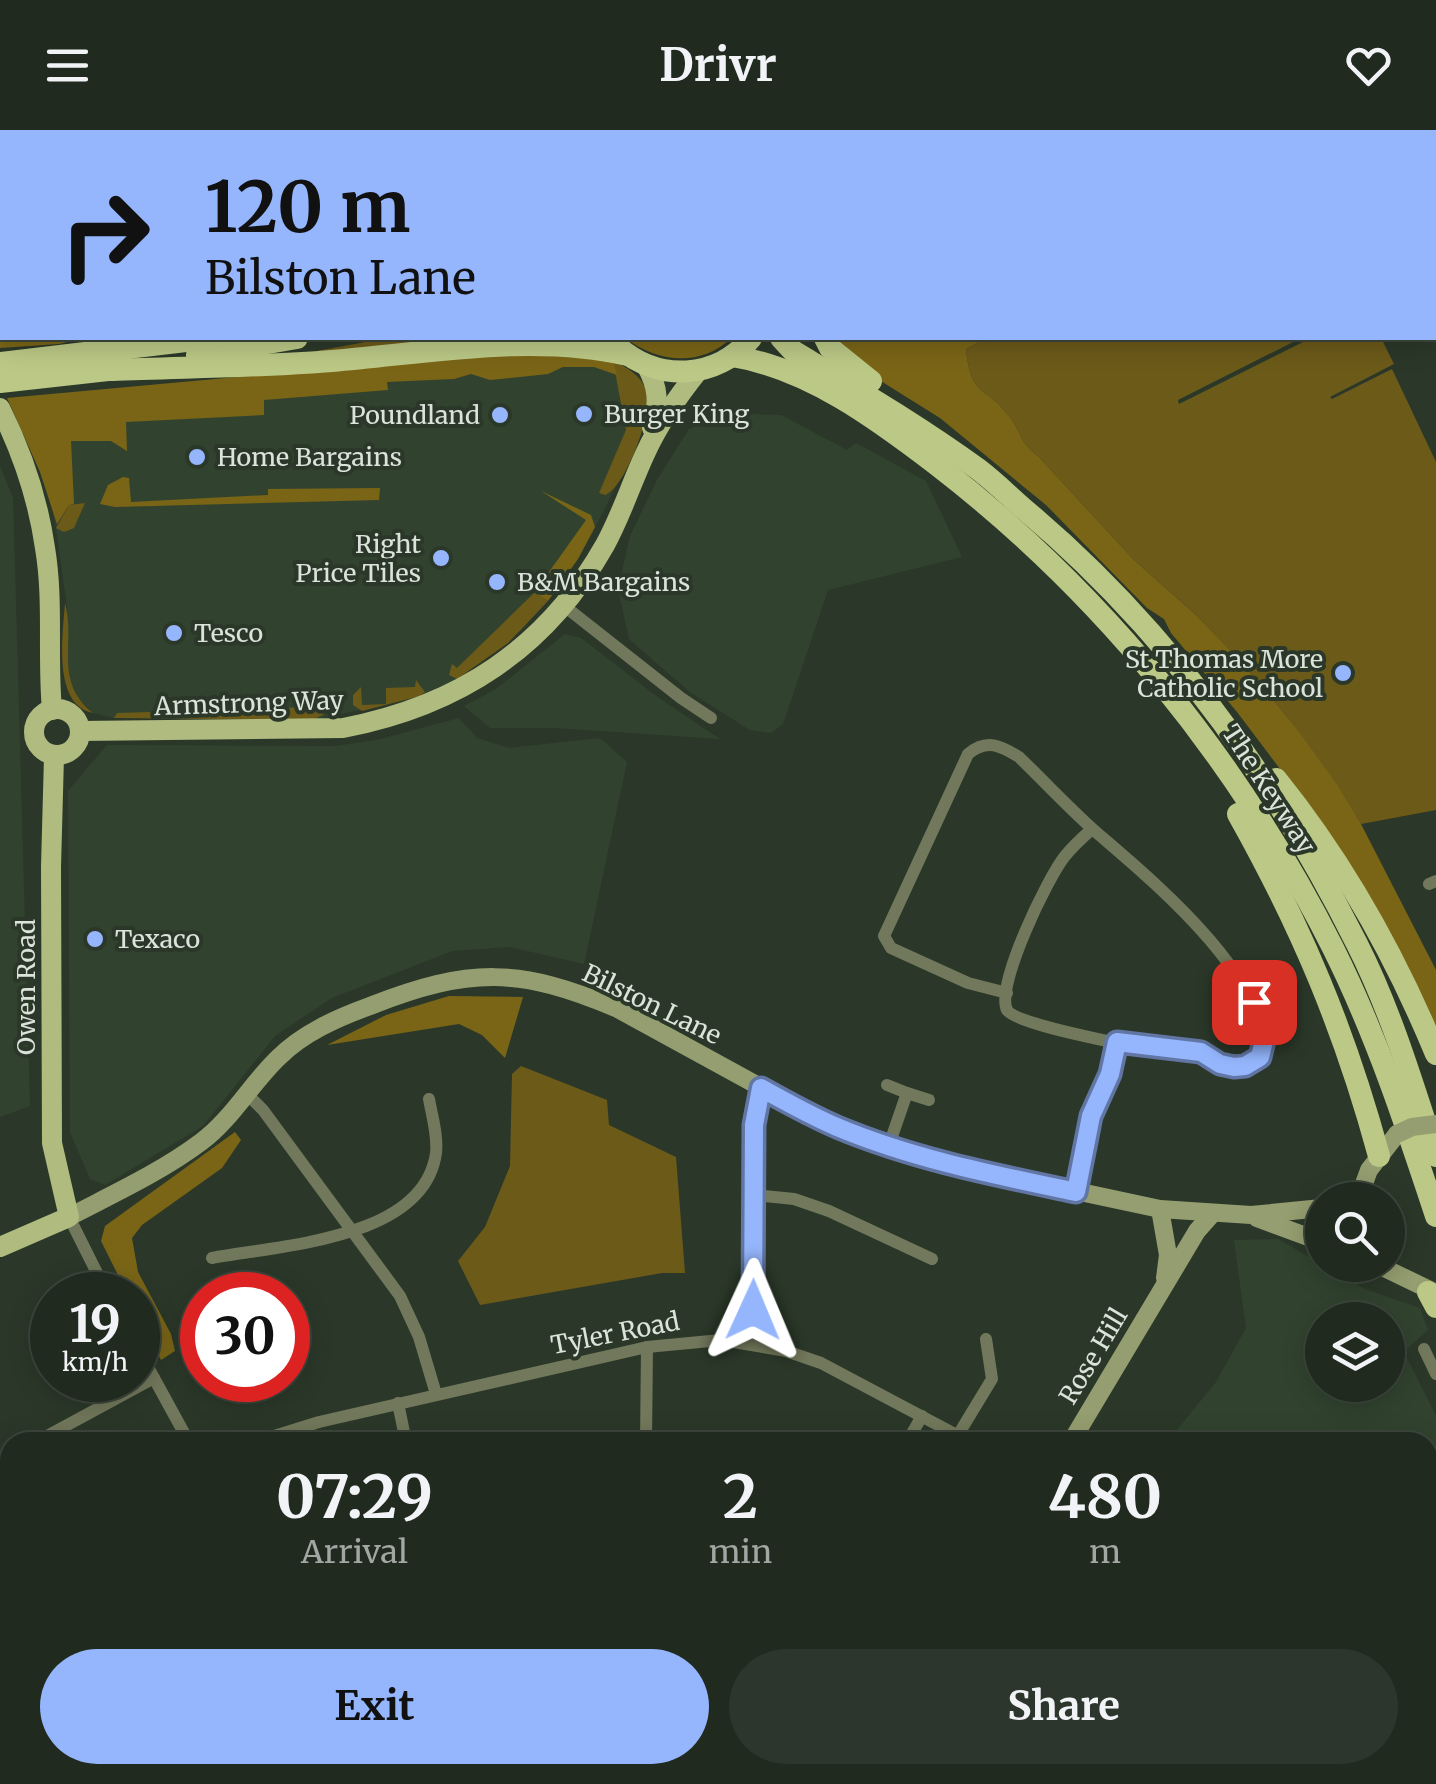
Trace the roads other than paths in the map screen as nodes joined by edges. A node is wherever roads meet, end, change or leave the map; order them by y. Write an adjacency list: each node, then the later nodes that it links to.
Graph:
1 (137, 340): 9 (highway)
2 (201, 340): 9 (highway)
3 (279, 340): 9 (highway)
4 (612, 340): 10 (highway)
5 (749, 340): 8 (highway)
6 (783, 340): 17 (highway, The Keyway)
7 (826, 340): 17 (highway)
8 (732, 356): 13 (highway); 20 (highway, The Keyway)
9 (111, 359): 10 (highway); 12 (highway)
10 (637, 360): 13 (highway); 16 (main road, Armstrong Way)
11 (0, 362): 12 (highway)
12 (29, 369): 14 (highway)
13 (699, 370): 16 (main road, Armstrong Way)
14 (0, 382)
15 (0, 408): 21 (main road)
16 (647, 450): 18 (main road, Armstrong Way)
17 (982, 472): 19 (highway, The Keyway)
18 (563, 605): 22 (street); 23 (main road, Armstrong Way)
19 (1180, 665): 28 (highway); 38 (highway, The Keyway)
20 (1147, 666): 37 (highway); 46 (highway, The Keyway)
21 (52, 710): 23 (main road); 24 (main road)
22 (711, 718)
23 (80, 732): 24 (main road)
24 (54, 756): 47 (main road, Owen Road)
25 (1092, 828): 26 (street); 26 (street); 27 (street)
26 (1007, 993): 27 (street)
27 (1117, 1042): 40 (street)
28 (1436, 1054)
29 (887, 1085): 32 (street)
30 (761, 1088): 31 (main road, Bilston Lane); 36 (main road, Bilston Lane); 41 (street)
31 (246, 1092): 47 (main road, Bilston Lane); 48 (street)
32 (908, 1093): 34 (street); 36 (street)
33 (429, 1099): 48 (street)
34 (930, 1100)
35 (1436, 1124): 37 (main road, bridge)
36 (889, 1145): 40 (main road, Bilston Lane)
37 (1379, 1156): 39 (main road)
38 (1436, 1156)
39 (1366, 1182)
40 (1076, 1192): 42 (main road, Bilston Lane)
41 (754, 1196): 52 (street); 58 (street)
42 (1160, 1210): 44 (main road, Bilston Lane); 55 (main road, Rose Hill)
43 (1305, 1210): 45 (main road)
44 (1213, 1213): 45 (main road, Bilston Lane); 55 (main road, Rose Hill)
45 (1251, 1215): 49 (main road)
46 (1436, 1216)
47 (69, 1217): 50 (main road, Bilston Lane); 53 (street)
48 (356, 1231): 51 (street); 63 (street)
49 (1305, 1236)
50 (0, 1246)
51 (212, 1258)
52 (932, 1260)
53 (96, 1272)
54 (1405, 1281): 56 (main road)
55 (1159, 1296): 75 (main road, Rose Hill)
56 (1433, 1297)
57 (986, 1338): 74 (street)
58 (753, 1344): 59 (street, Tyler Road); 66 (street, Tyler Road)
59 (647, 1347): 63 (street, Tyler Road); 71 (street)
60 (1424, 1349): 61 (street)
61 (1436, 1374)
62 (160, 1389): 68 (street)
63 (436, 1394): 65 (street, Tyler Road)
64 (111, 1402): 67 (street)
65 (398, 1404): 69 (street, Tyler Road); 70 (street)
66 (922, 1416): 72 (street); 73 (street, Tyler Road)
67 (57, 1432)
68 (184, 1432)
69 (287, 1432)
70 (404, 1432)
71 (646, 1432)
72 (912, 1432)
73 (951, 1432)
74 (967, 1432)
75 (1077, 1432)

